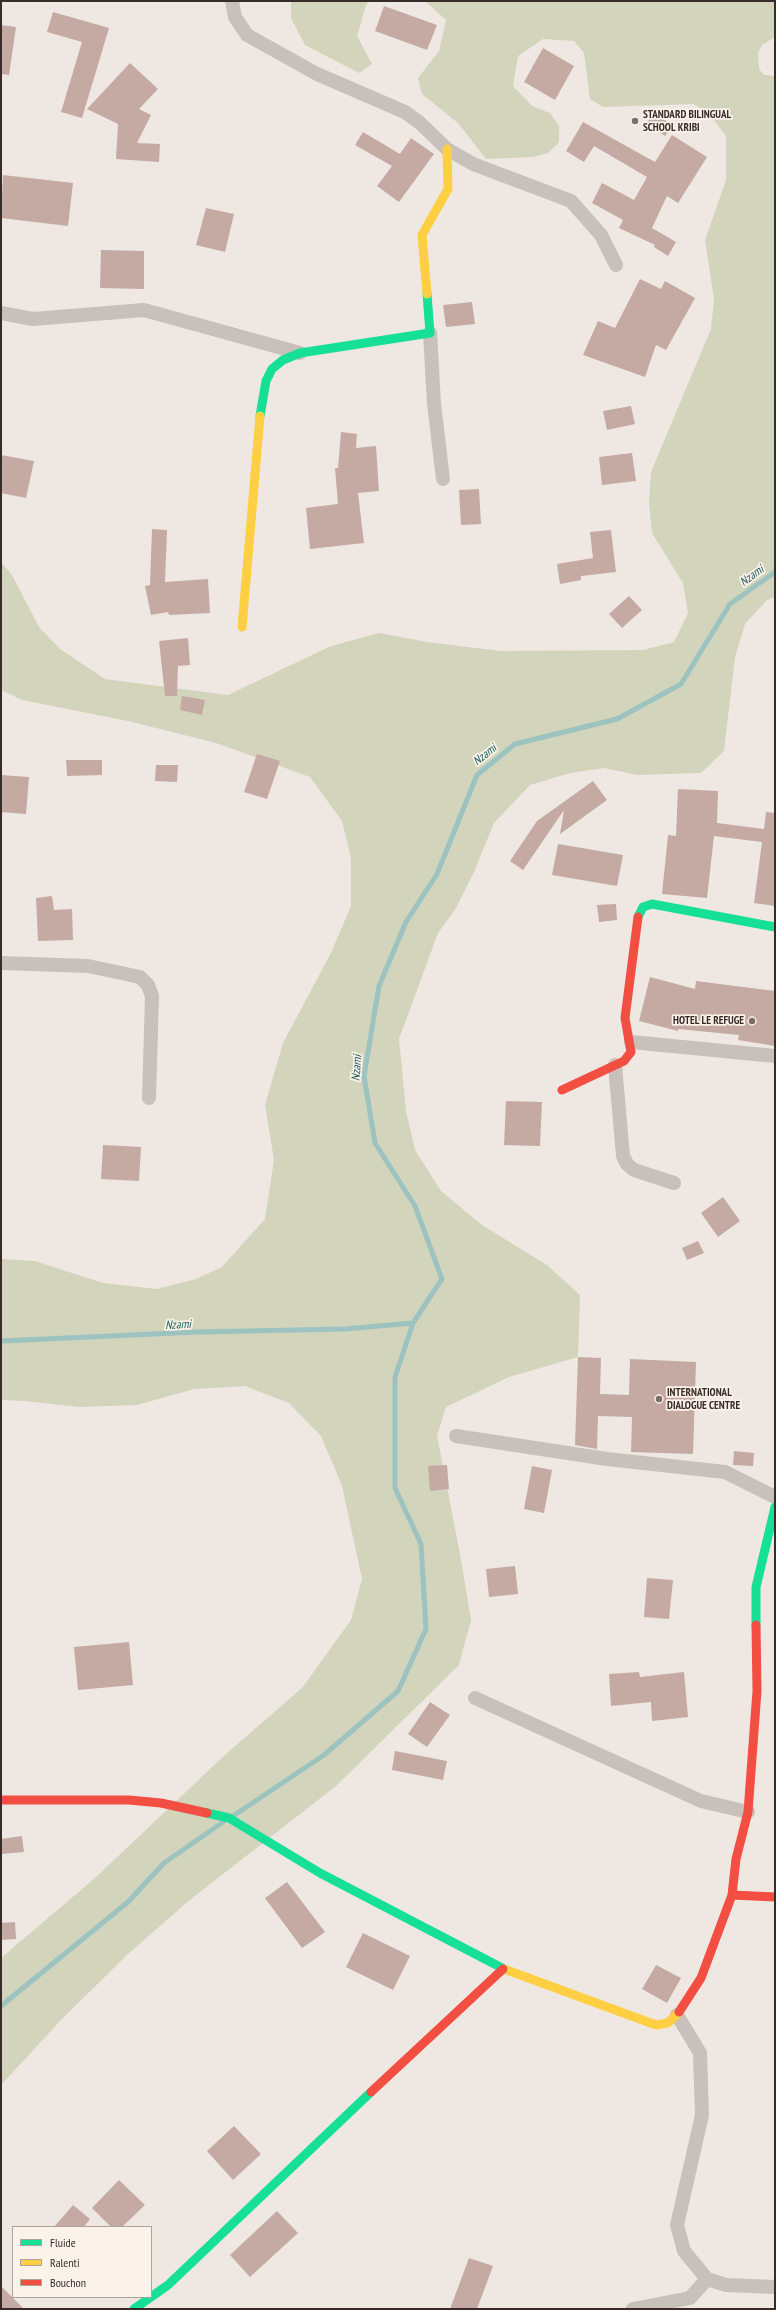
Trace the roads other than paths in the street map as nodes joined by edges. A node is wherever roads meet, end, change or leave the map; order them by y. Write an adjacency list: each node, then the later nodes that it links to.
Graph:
1 (232, 1): 2 (street)
2 (447, 149): 3 (street); 5 (street)
3 (616, 265)
4 (1, 313): 6 (street)
5 (430, 333): 6 (street); 7 (street)
6 (300, 353): 8 (street)
7 (443, 479)
8 (242, 627)
9 (775, 927): 11 (street)
10 (1, 963): 15 (street)
11 (631, 1042): 12 (street); 13 (street)
12 (775, 1056)
13 (615, 1065): 14 (street); 16 (street)
14 (562, 1090)
15 (149, 1098)
16 (674, 1183)
17 (456, 1436): 18 (street)
18 (775, 1497)
19 (775, 1506): 22 (street)
20 (475, 1698): 22 (street)
21 (1, 1800): 25 (street)
22 (748, 1812): 23 (street)
23 (732, 1895): 24 (street); 26 (street)
24 (775, 1897)
25 (503, 1969): 26 (street); 29 (street)
26 (677, 2016): 27 (street)
27 (706, 2279): 28 (street); 32 (street)
28 (775, 2287)
29 (152, 2296)
30 (150, 2298): 31 (street)
31 (134, 2309)
32 (634, 2309)

